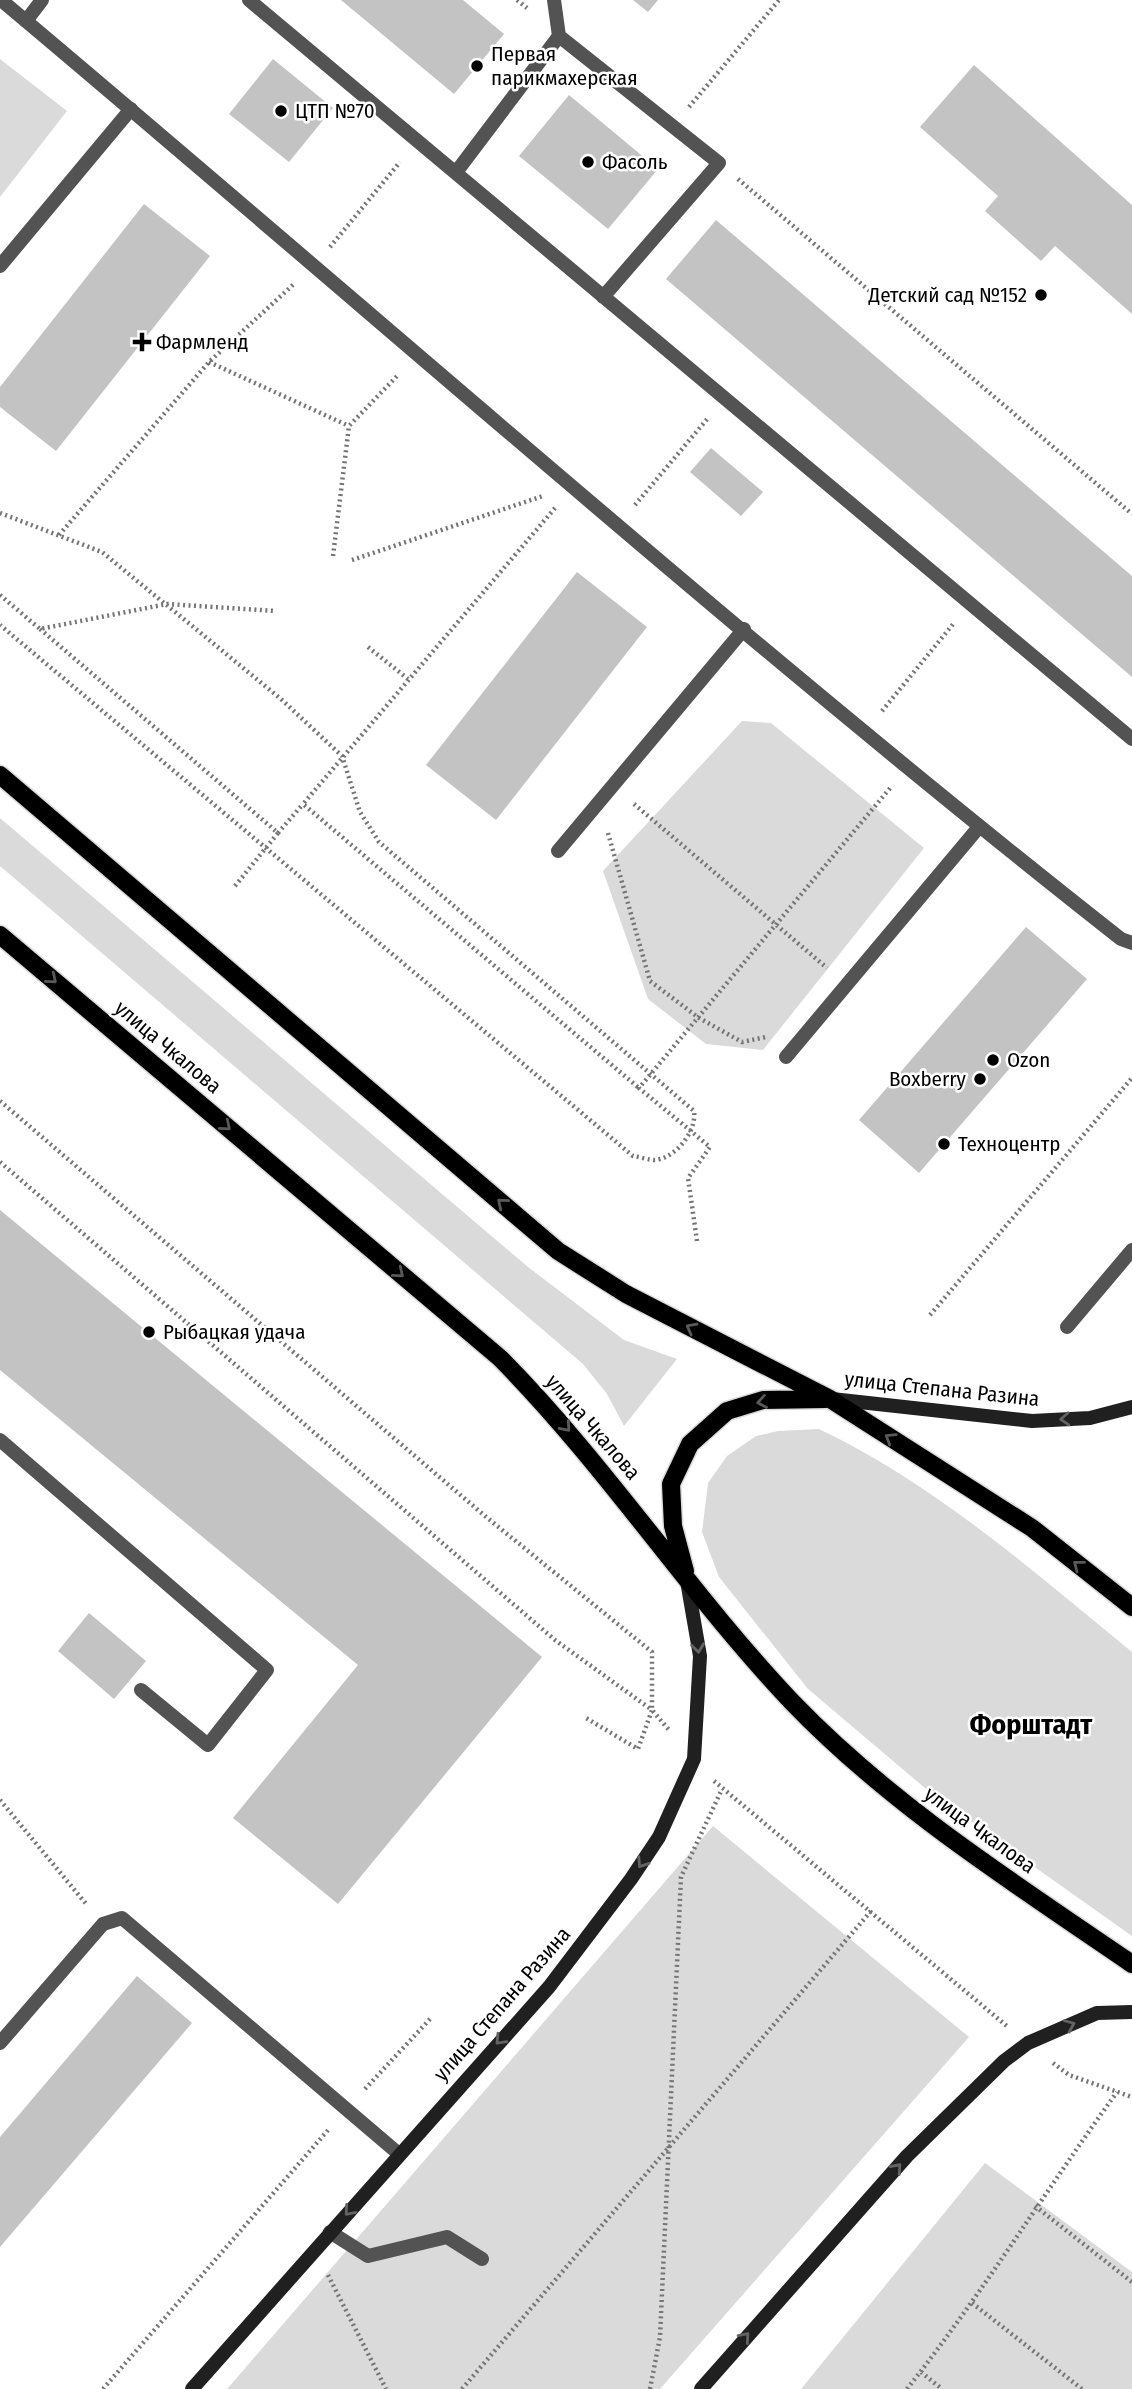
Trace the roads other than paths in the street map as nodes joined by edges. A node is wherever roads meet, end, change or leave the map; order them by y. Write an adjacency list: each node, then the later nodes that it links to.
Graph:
1 (1, 0): 5 (street)
2 (42, 0): 5 (street)
3 (249, 0): 8 (street)
4 (554, 0): 6 (street)
5 (26, 21): 7 (street)
6 (559, 36): 8 (street); 10 (street)
7 (131, 110): 9 (street); 11 (street)
8 (457, 171): 10 (street)
9 (0, 266)
10 (603, 297): 12 (street)
11 (744, 629): 14 (street); 15 (street)
12 (1132, 739)
13 (0, 775): 21 (main road, one-way to 13)
14 (979, 827): 17 (street); 18 (street)
15 (558, 850)
16 (0, 935): 24 (main road, улица Чкалова, one-way to 24)
17 (1132, 943)
18 (786, 1057)
19 (1132, 1250): 20 (street)
20 (1067, 1327)
21 (830, 1399): 22 (main road, улица Степана Разина, one-way to 21); 24 (main road, one-way to 24); 25 (main road, one-way to 21)
22 (1132, 1406)
23 (0, 1440): 26 (street)
24 (687, 1581): 27 (main road, улица Чкалова); 30 (main road, улица Степана Разина, one-way to 30)
25 (1132, 1607)
26 (141, 1690)
27 (1132, 1964)
28 (1132, 2012): 34 (main road, one-way to 28)
29 (0, 2043): 30 (street)
30 (399, 2154): 31 (main road, улица Степана Разина, one-way to 31)
31 (330, 2232): 32 (street); 33 (main road, улица Степана Разина)
32 (482, 2259)
33 (192, 2389)
34 (701, 2389)

